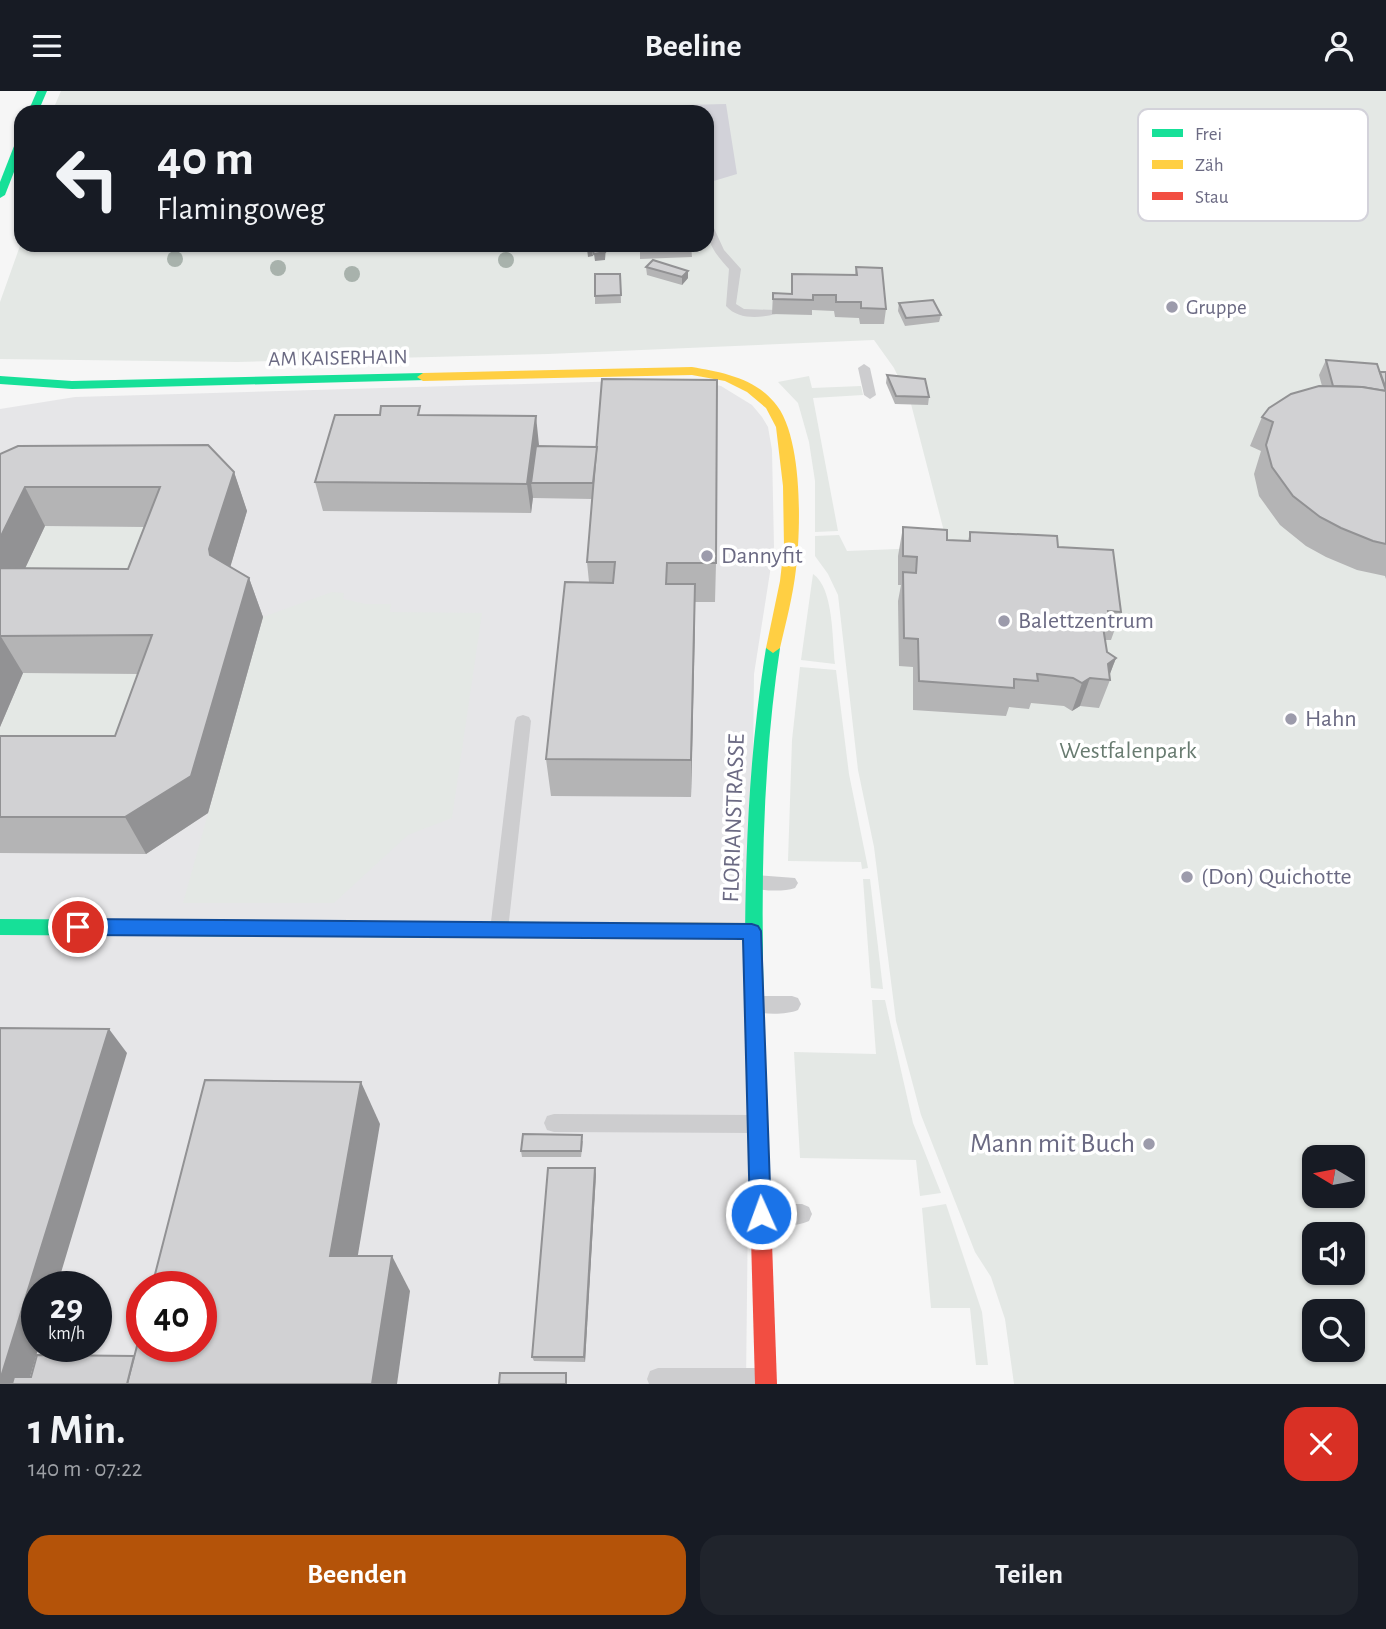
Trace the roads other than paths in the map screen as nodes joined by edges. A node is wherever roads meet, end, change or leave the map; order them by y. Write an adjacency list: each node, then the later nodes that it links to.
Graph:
1 (14, 159): 2 (street)
2 (0, 195)
3 (714, 240): 4 (lane)
4 (772, 312)
5 (864, 368): 9 (lane)
6 (676, 371): 8 (street, AM KAISERHAIN); 12 (street, FLORIANSTRASSE)
7 (0, 380): 8 (street, AM KAISERHAIN)
8 (72, 385): 10 (street)
9 (870, 395)
10 (15, 398)
11 (523, 721): 15 (lane)
12 (754, 882): 13 (lane); 16 (street, FLORIANSTRASSE)
13 (789, 883)
14 (0, 927): 15 (street)
15 (499, 930): 16 (street)
16 (752, 931): 17 (street, FLORIANSTRASSE)
17 (754, 1004): 18 (lane); 20 (street, FLORIANSTRASSE)
18 (792, 1004)
19 (554, 1123): 20 (lane)
20 (757, 1124): 21 (street, FLORIANSTRASSE)
21 (761, 1214): 22 (lane); 24 (street, FLORIANSTRASSE)
22 (803, 1214)
23 (659, 1379): 24 (lane)
24 (766, 1382)

